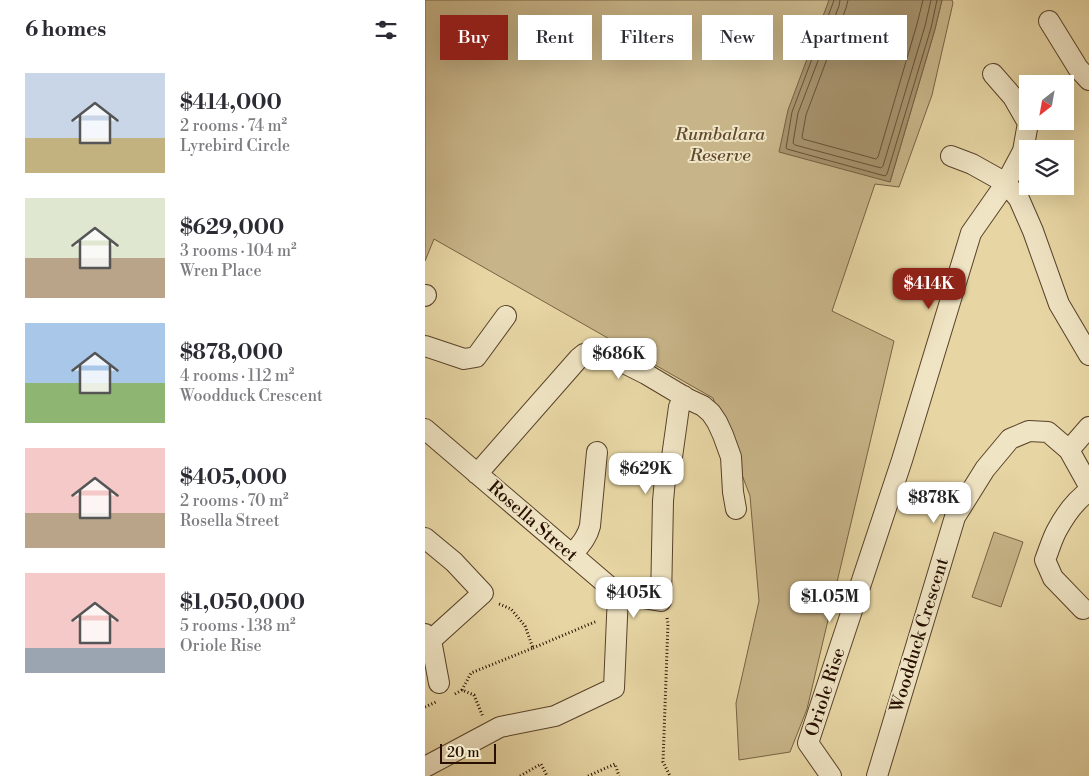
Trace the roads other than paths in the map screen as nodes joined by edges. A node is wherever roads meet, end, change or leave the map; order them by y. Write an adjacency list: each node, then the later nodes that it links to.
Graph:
1 (1049, 21): 3 (street)
2 (993, 74): 5 (street)
3 (1089, 80)
4 (951, 156): 5 (street)
5 (1006, 183): 8 (street); 25 (street, Oriole Rise)
6 (506, 316): 7 (street)
7 (425, 346)
8 (1089, 355)
9 (684, 396): 14 (street); 17 (street); 20 (street)
10 (1089, 427): 12 (street)
11 (425, 429): 14 (street, Rosella Street)
12 (1069, 450): 15 (street, Woodduck Crescent); 26 (street, Woodduck Crescent)
13 (597, 452): 19 (street)
14 (477, 474): 19 (street, Rosella Street)
15 (1089, 486)
16 (1089, 491): 21 (street)
17 (736, 509)
18 (425, 538): 22 (street)
19 (572, 554): 20 (street, Rosella Street)
20 (617, 594): 24 (street)
21 (1083, 609)
22 (428, 637): 23 (street)
23 (442, 694)
24 (425, 767)
25 (831, 776)
26 (877, 776)

